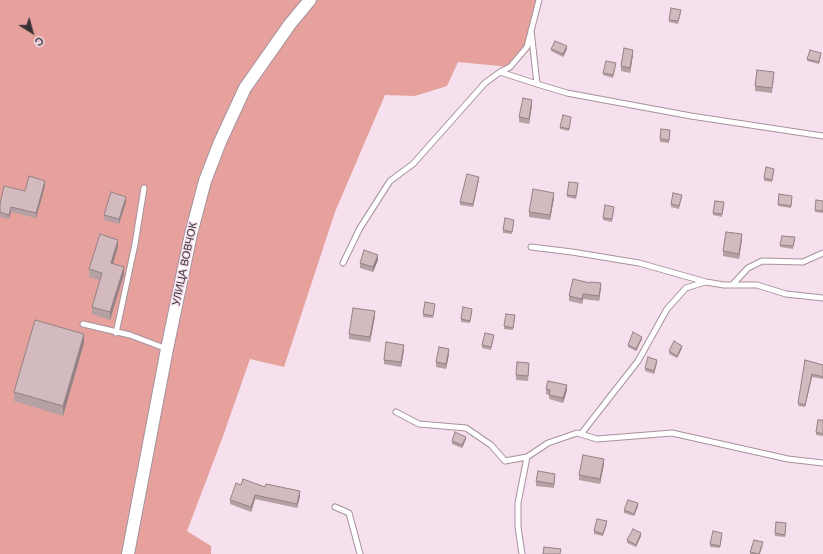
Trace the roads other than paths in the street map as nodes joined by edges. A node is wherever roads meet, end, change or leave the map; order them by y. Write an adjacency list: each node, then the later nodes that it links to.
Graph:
1 (310, 0): 16 (street, УЛИЦА ВОВЧОК)
2 (539, 0): 3 (lane)
3 (532, 30): 4 (lane); 5 (lane)
4 (500, 72): 5 (lane); 10 (lane)
5 (537, 84): 6 (lane)
6 (823, 136)
7 (144, 188): 15 (lane)
8 (531, 247): 11 (lane)
9 (823, 253): 12 (lane)
10 (343, 263)
11 (706, 282): 12 (lane); 18 (lane)
12 (733, 284): 13 (lane)
13 (823, 298)
14 (84, 324): 15 (lane)
15 (116, 333): 16 (lane)
16 (167, 349): 22 (street, УЛИЦА ВОВЧОК)
17 (396, 412): 19 (lane)
18 (581, 434): 19 (lane); 20 (lane)
19 (527, 457): 24 (lane)
20 (823, 463)
21 (335, 507): 23 (lane)
22 (128, 554)
23 (360, 554)
24 (522, 554)

